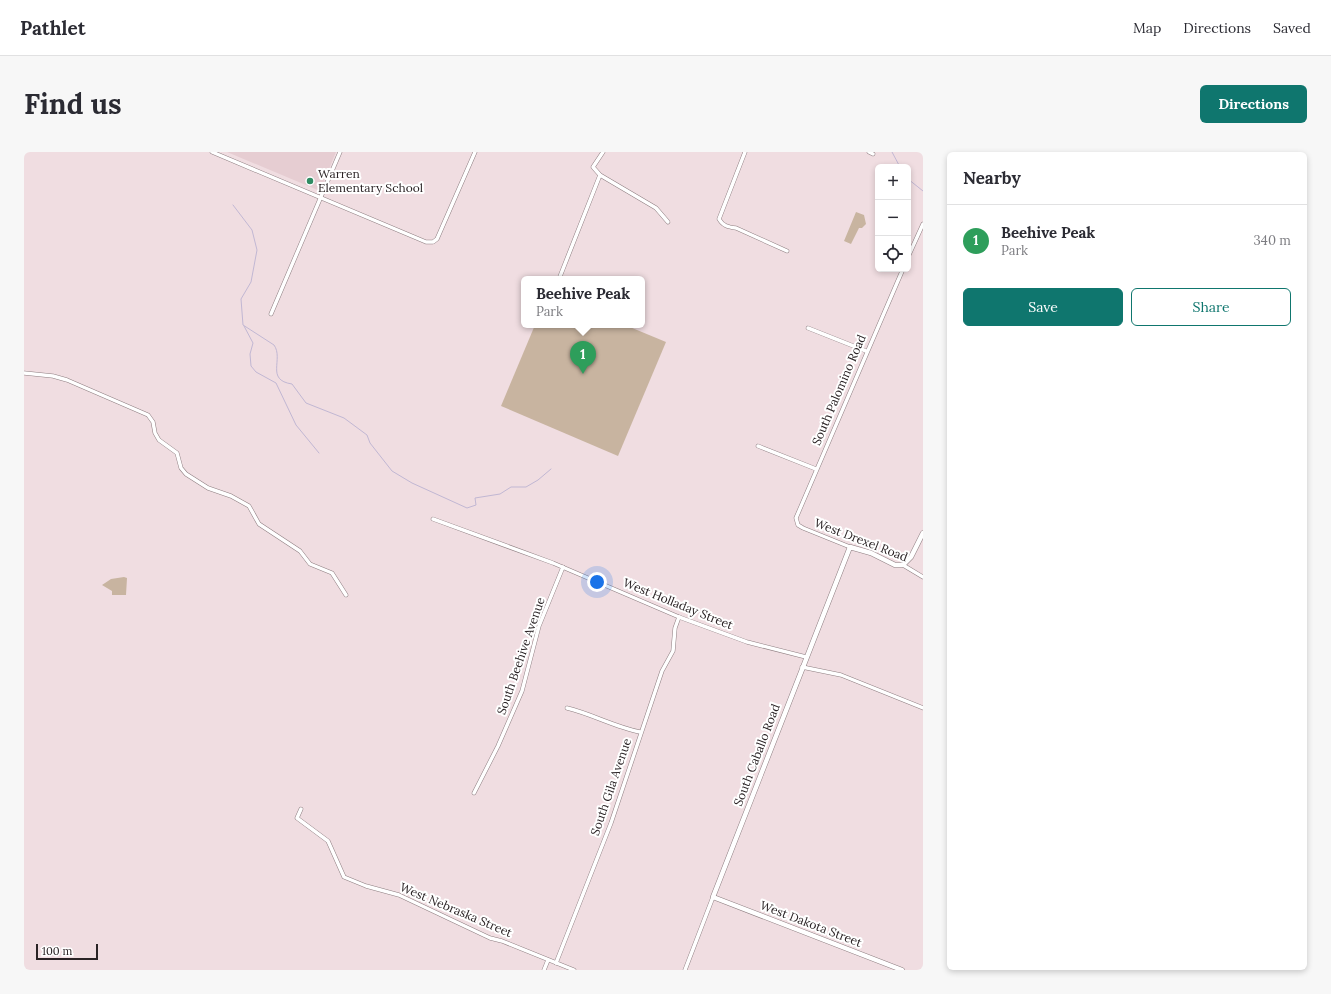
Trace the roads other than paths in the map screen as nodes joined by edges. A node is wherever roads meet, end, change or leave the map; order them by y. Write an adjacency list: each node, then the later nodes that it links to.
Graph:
1 (212, 152): 7 (street)
2 (340, 152): 7 (street)
3 (475, 152): 7 (street)
4 (603, 152): 6 (street)
5 (745, 152): 10 (street)
6 (600, 175): 8 (street); 13 (street)
7 (321, 199): 14 (street)
8 (668, 222)
9 (923, 224): 11 (street)
10 (787, 251)
11 (911, 251)
12 (902, 272): 16 (street, South Palomino Road)
13 (560, 276)
14 (271, 314)
15 (808, 328): 16 (street)
16 (866, 352): 19 (street, South Palomino Road)
17 (24, 373): 27 (street)
18 (758, 446): 19 (street)
19 (816, 469): 20 (street, South Palomino Road)
20 (796, 518): 23 (street, West Drexel Road)
21 (432, 519): 25 (street, West Holladay Street)
22 (923, 533): 24 (street)
23 (850, 547): 24 (street, West Drexel Road); 29 (street, South Caballo Road)
24 (903, 565): 26 (street, West Drexel Road)
25 (563, 567): 28 (street, West Holladay Street); 34 (street, South Beehive Avenue)
26 (923, 576)
27 (346, 595)
28 (679, 617): 29 (street, West Holladay Street); 33 (street, South Gila Avenue)
29 (806, 657): 30 (street, South Caballo Road)
30 (802, 667): 32 (street); 36 (street, South Caballo Road)
31 (567, 708): 33 (street)
32 (923, 708)
33 (640, 732): 38 (street, South Gila Avenue)
34 (474, 793)
35 (301, 809): 37 (street, West Nebraska Street)
36 (713, 897): 41 (street, South Caballo Road); 42 (street, West Dakota Street)
37 (548, 960): 38 (street, West Nebraska Street); 39 (street)
38 (556, 963): 40 (street, West Nebraska Street)
39 (544, 970)
40 (574, 970)
41 (685, 970)
42 (902, 970)

